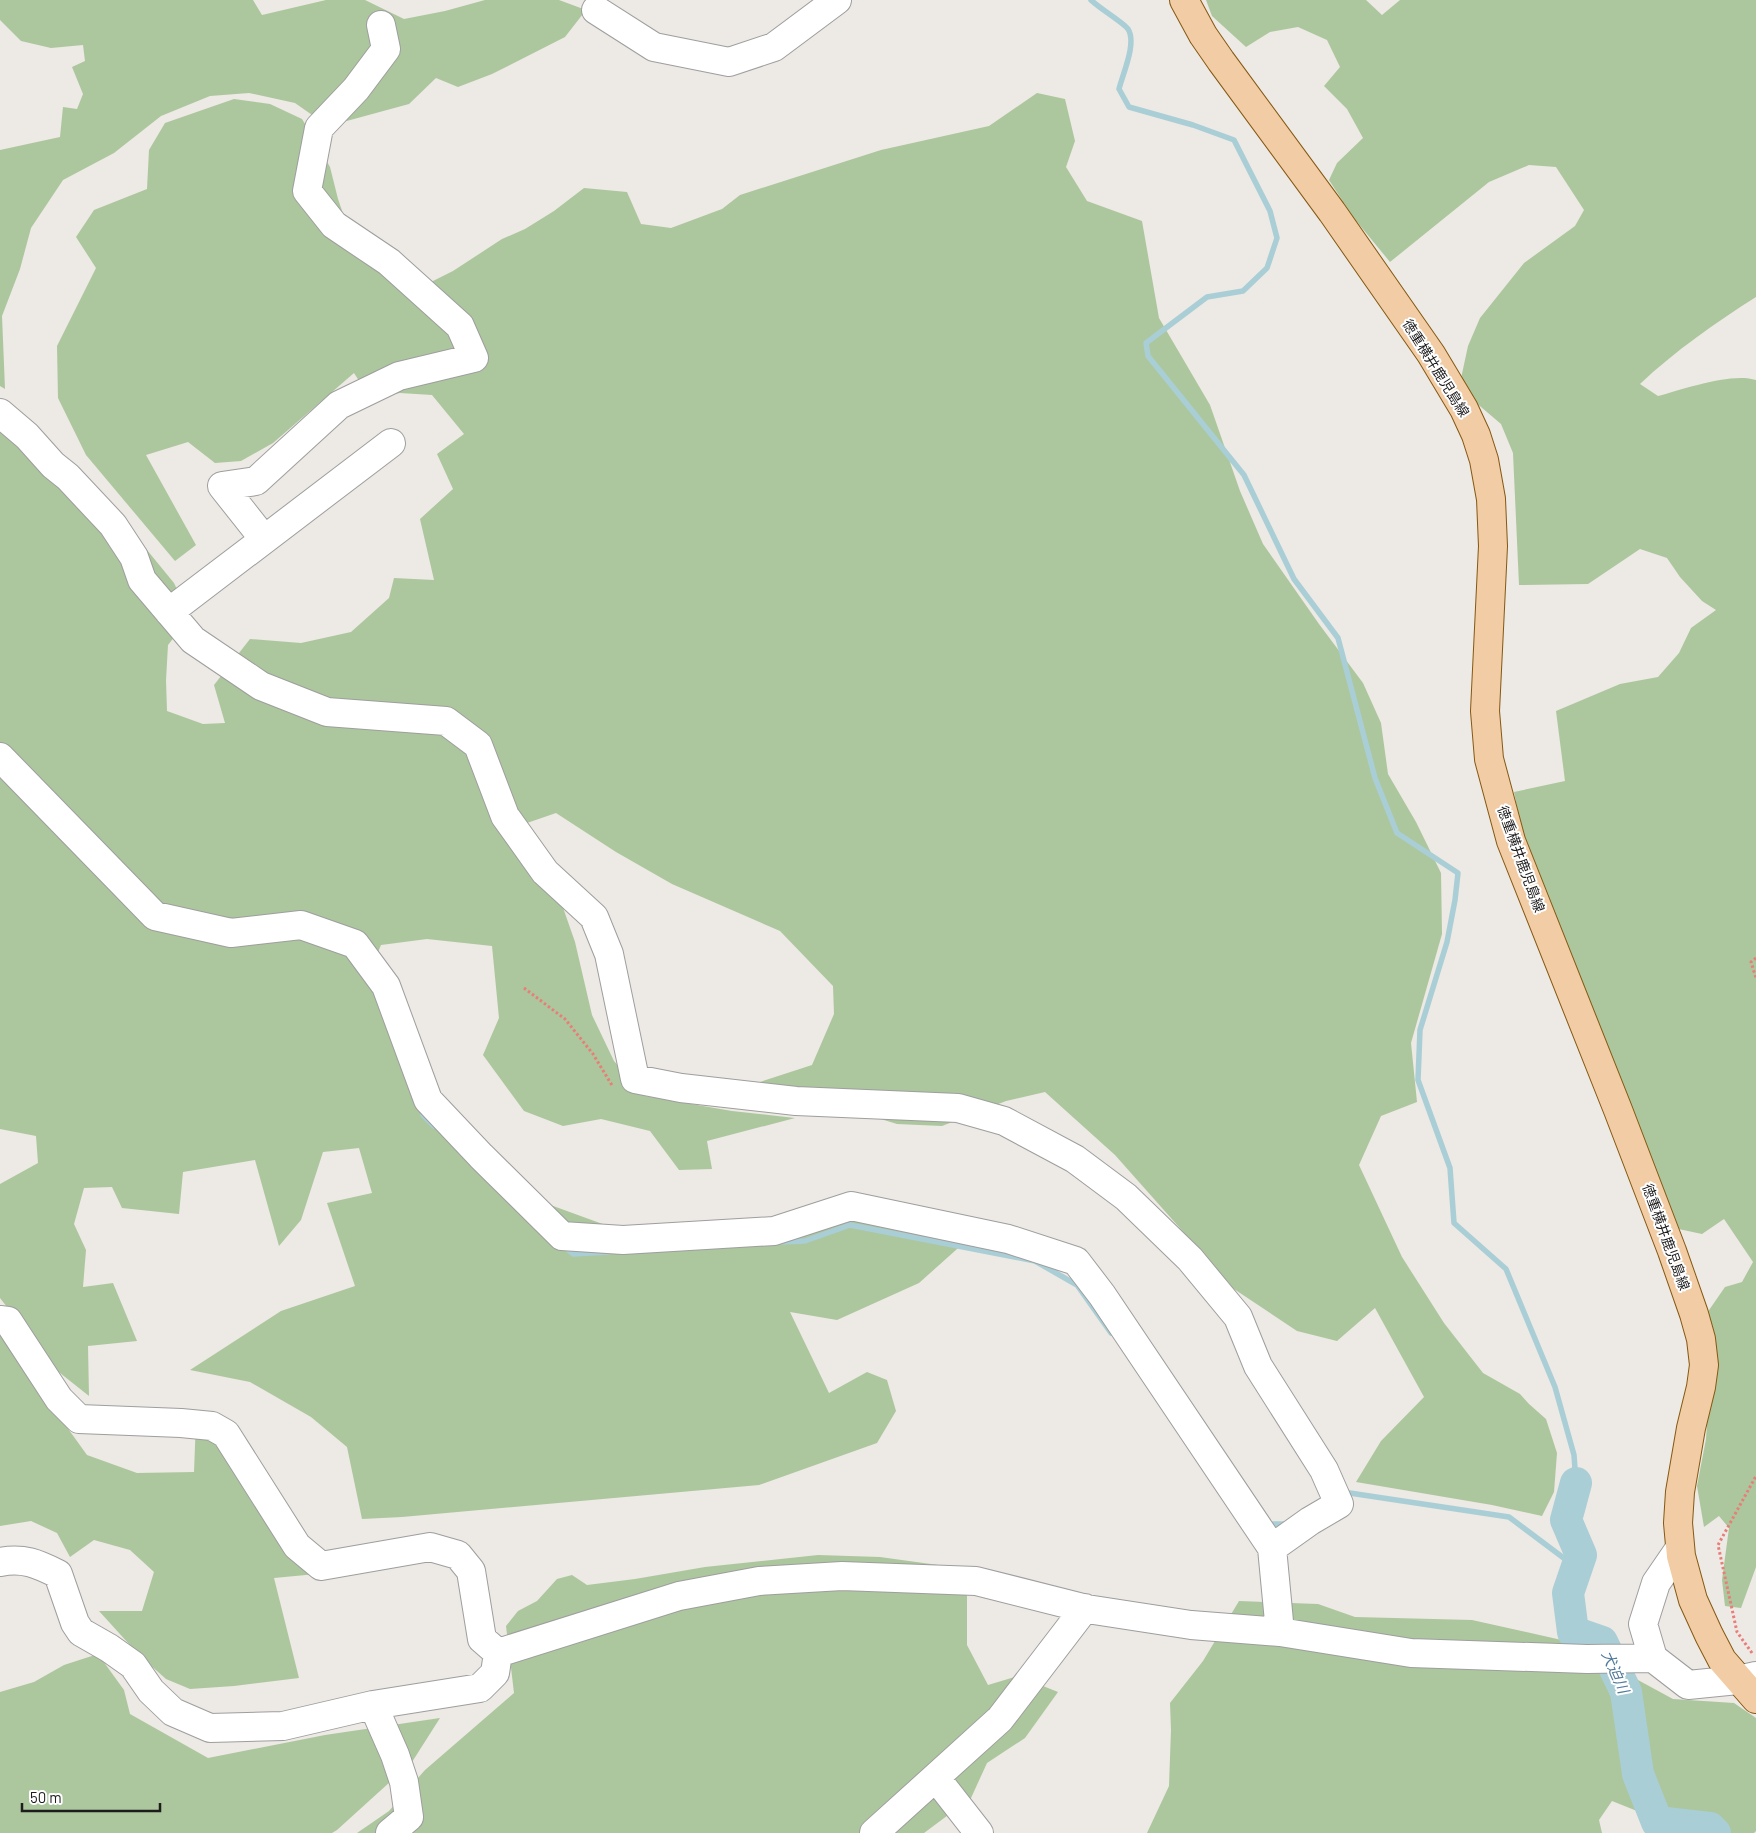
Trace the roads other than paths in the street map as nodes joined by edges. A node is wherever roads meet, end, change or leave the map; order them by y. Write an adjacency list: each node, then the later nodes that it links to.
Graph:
1 (837, 0): 3 (street)
2 (1184, 0): 12 (main road, 徳重横井鹿児島線)
3 (596, 10)
4 (381, 25): 7 (street)
5 (0, 413): 8 (street)
6 (391, 443): 7 (street)
7 (264, 539): 8 (street)
8 (169, 612): 11 (street)
9 (0, 757): 11 (street)
10 (0, 1320): 16 (street)
11 (1272, 1548): 15 (street)
12 (1680, 1548): 17 (street); 18 (main road, 徳重横井鹿児島線)
13 (0, 1562): 19 (street)
14 (1085, 1608): 15 (street); 16 (street); 20 (street)
15 (1280, 1632): 17 (street)
16 (498, 1653): 19 (street)
17 (1653, 1658): 18 (street)
18 (1750, 1685)
19 (373, 1705): 21 (street)
20 (936, 1778): 22 (street); 23 (street)
21 (390, 1833)
22 (874, 1833)
23 (979, 1833)

